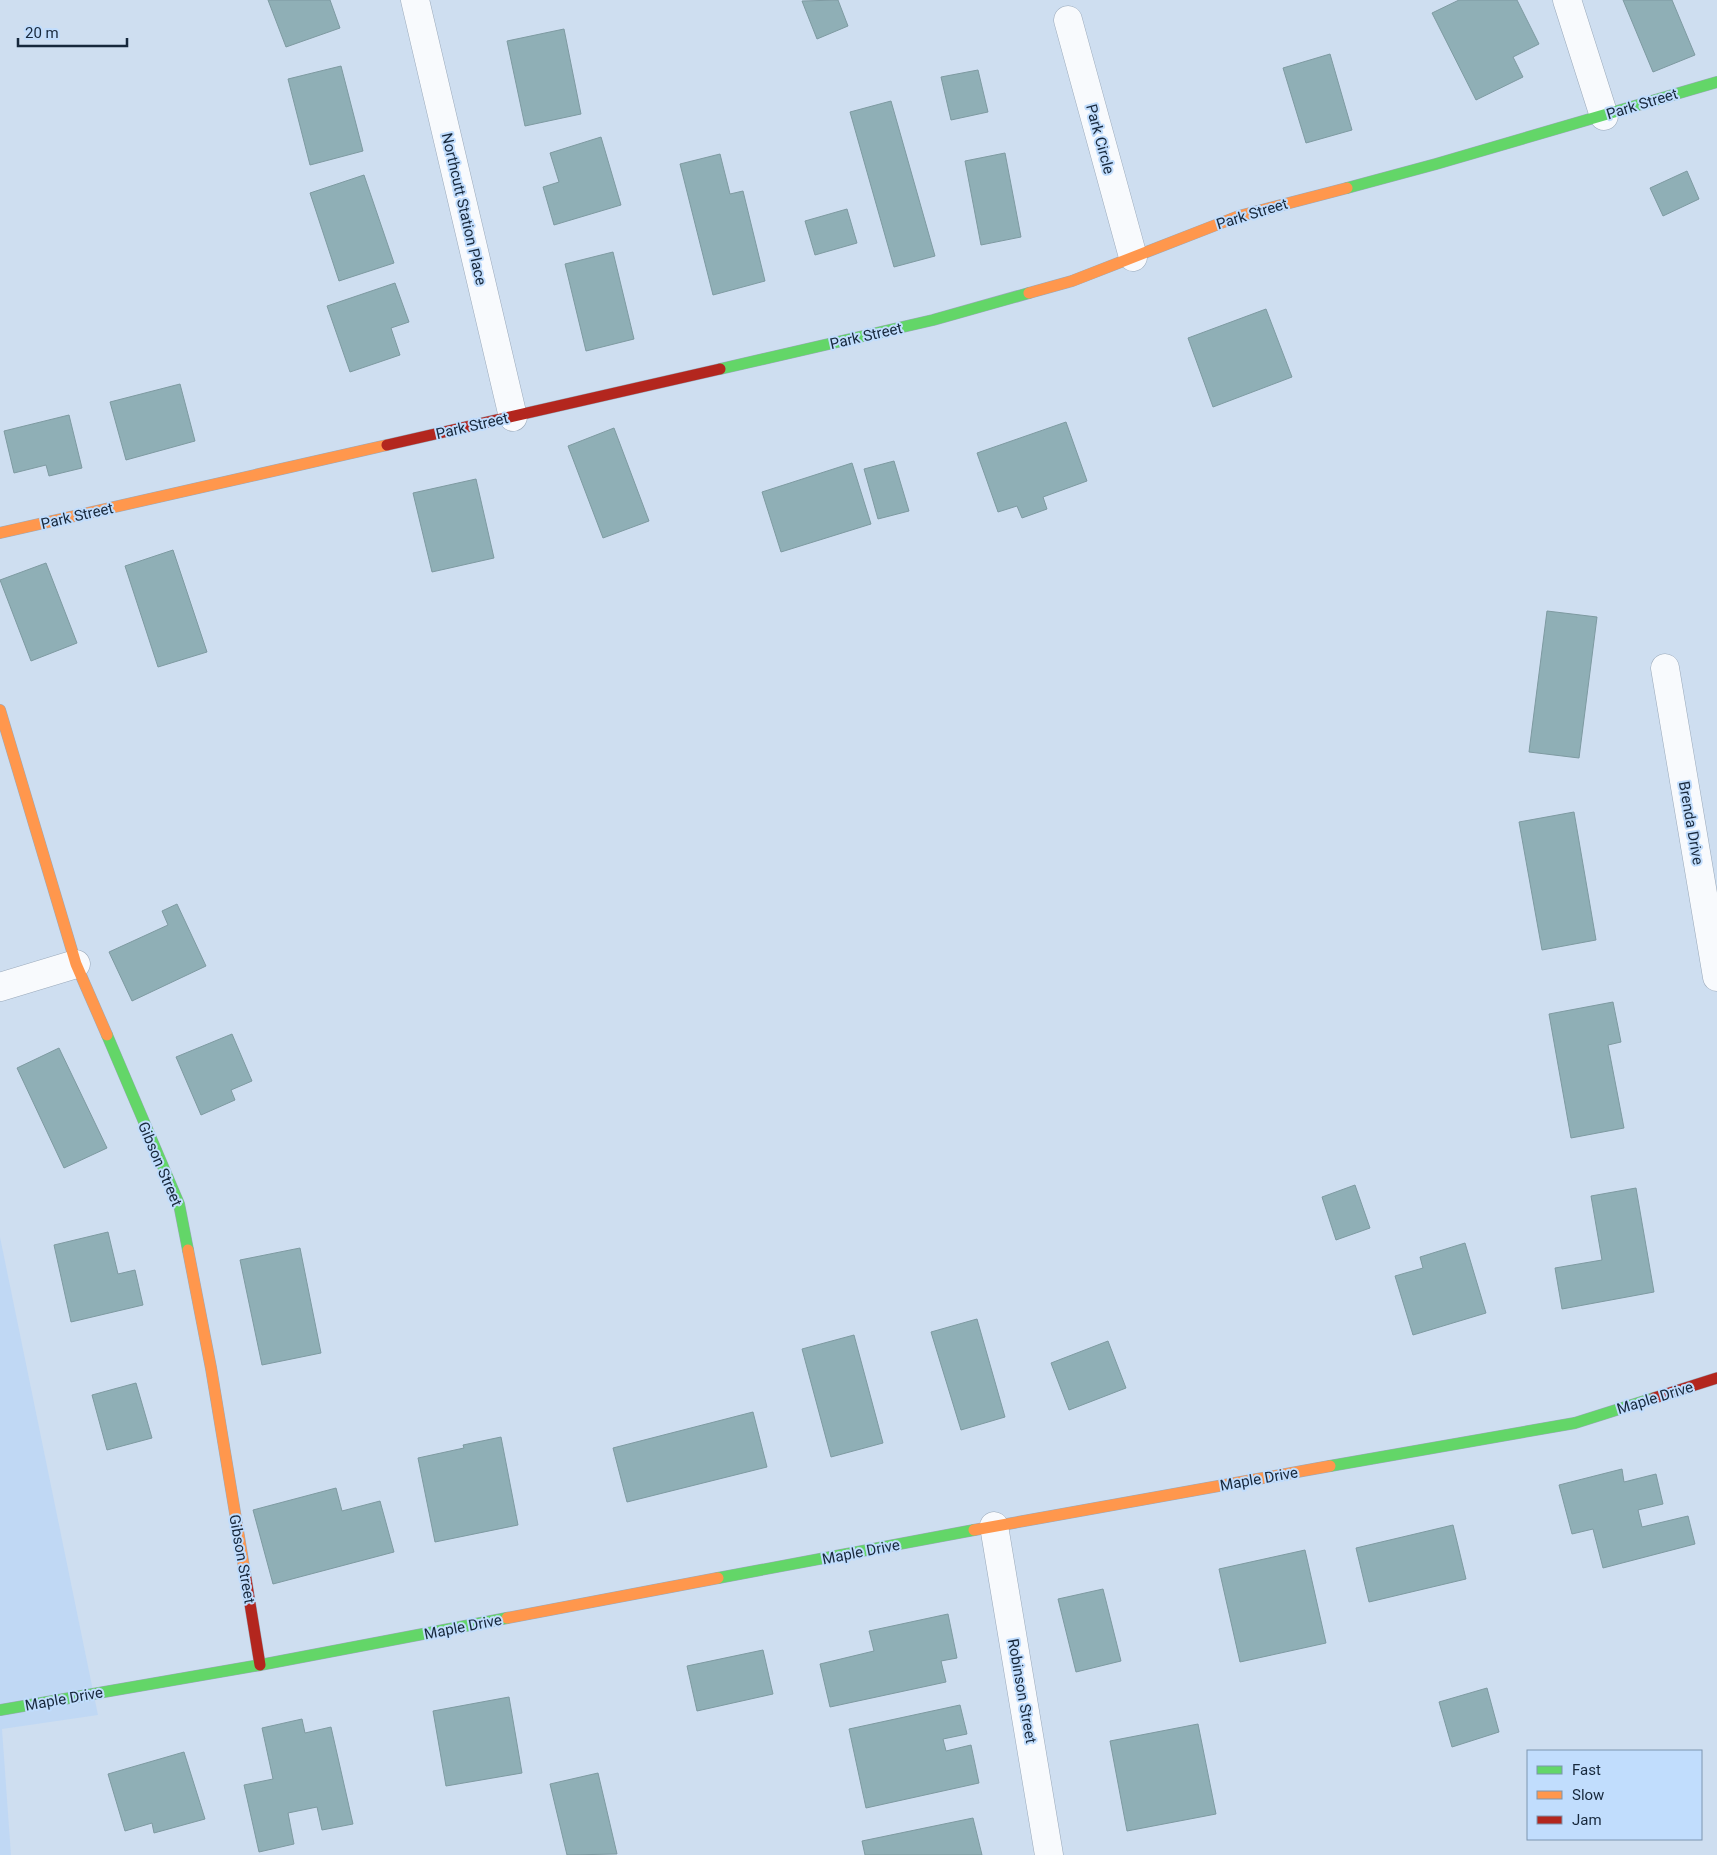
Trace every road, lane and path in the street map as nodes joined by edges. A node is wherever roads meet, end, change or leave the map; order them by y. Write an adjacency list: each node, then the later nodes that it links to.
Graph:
1 (415, 0): 7 (street, Northcutt Station Place)
2 (1567, 0): 5 (street)
3 (1068, 20): 6 (street, Park Circle)
4 (1717, 82): 5 (street, Park Street)
5 (1604, 116): 6 (street, Park Street)
6 (1132, 257): 7 (street, Park Street)
7 (513, 417): 8 (street, Park Street)
8 (0, 534)
9 (1665, 668): 12 (street, Brenda Drive)
10 (0, 710): 11 (street, Gibson Street)
11 (76, 964): 13 (street); 16 (street, Gibson Street)
12 (1717, 977)
13 (0, 987)
14 (1717, 1378): 15 (street, Maple Drive)
15 (994, 1526): 16 (street, Maple Drive); 18 (street, Robinson Street)
16 (260, 1664): 17 (street, Maple Drive)
17 (0, 1710)
18 (1049, 1855)

